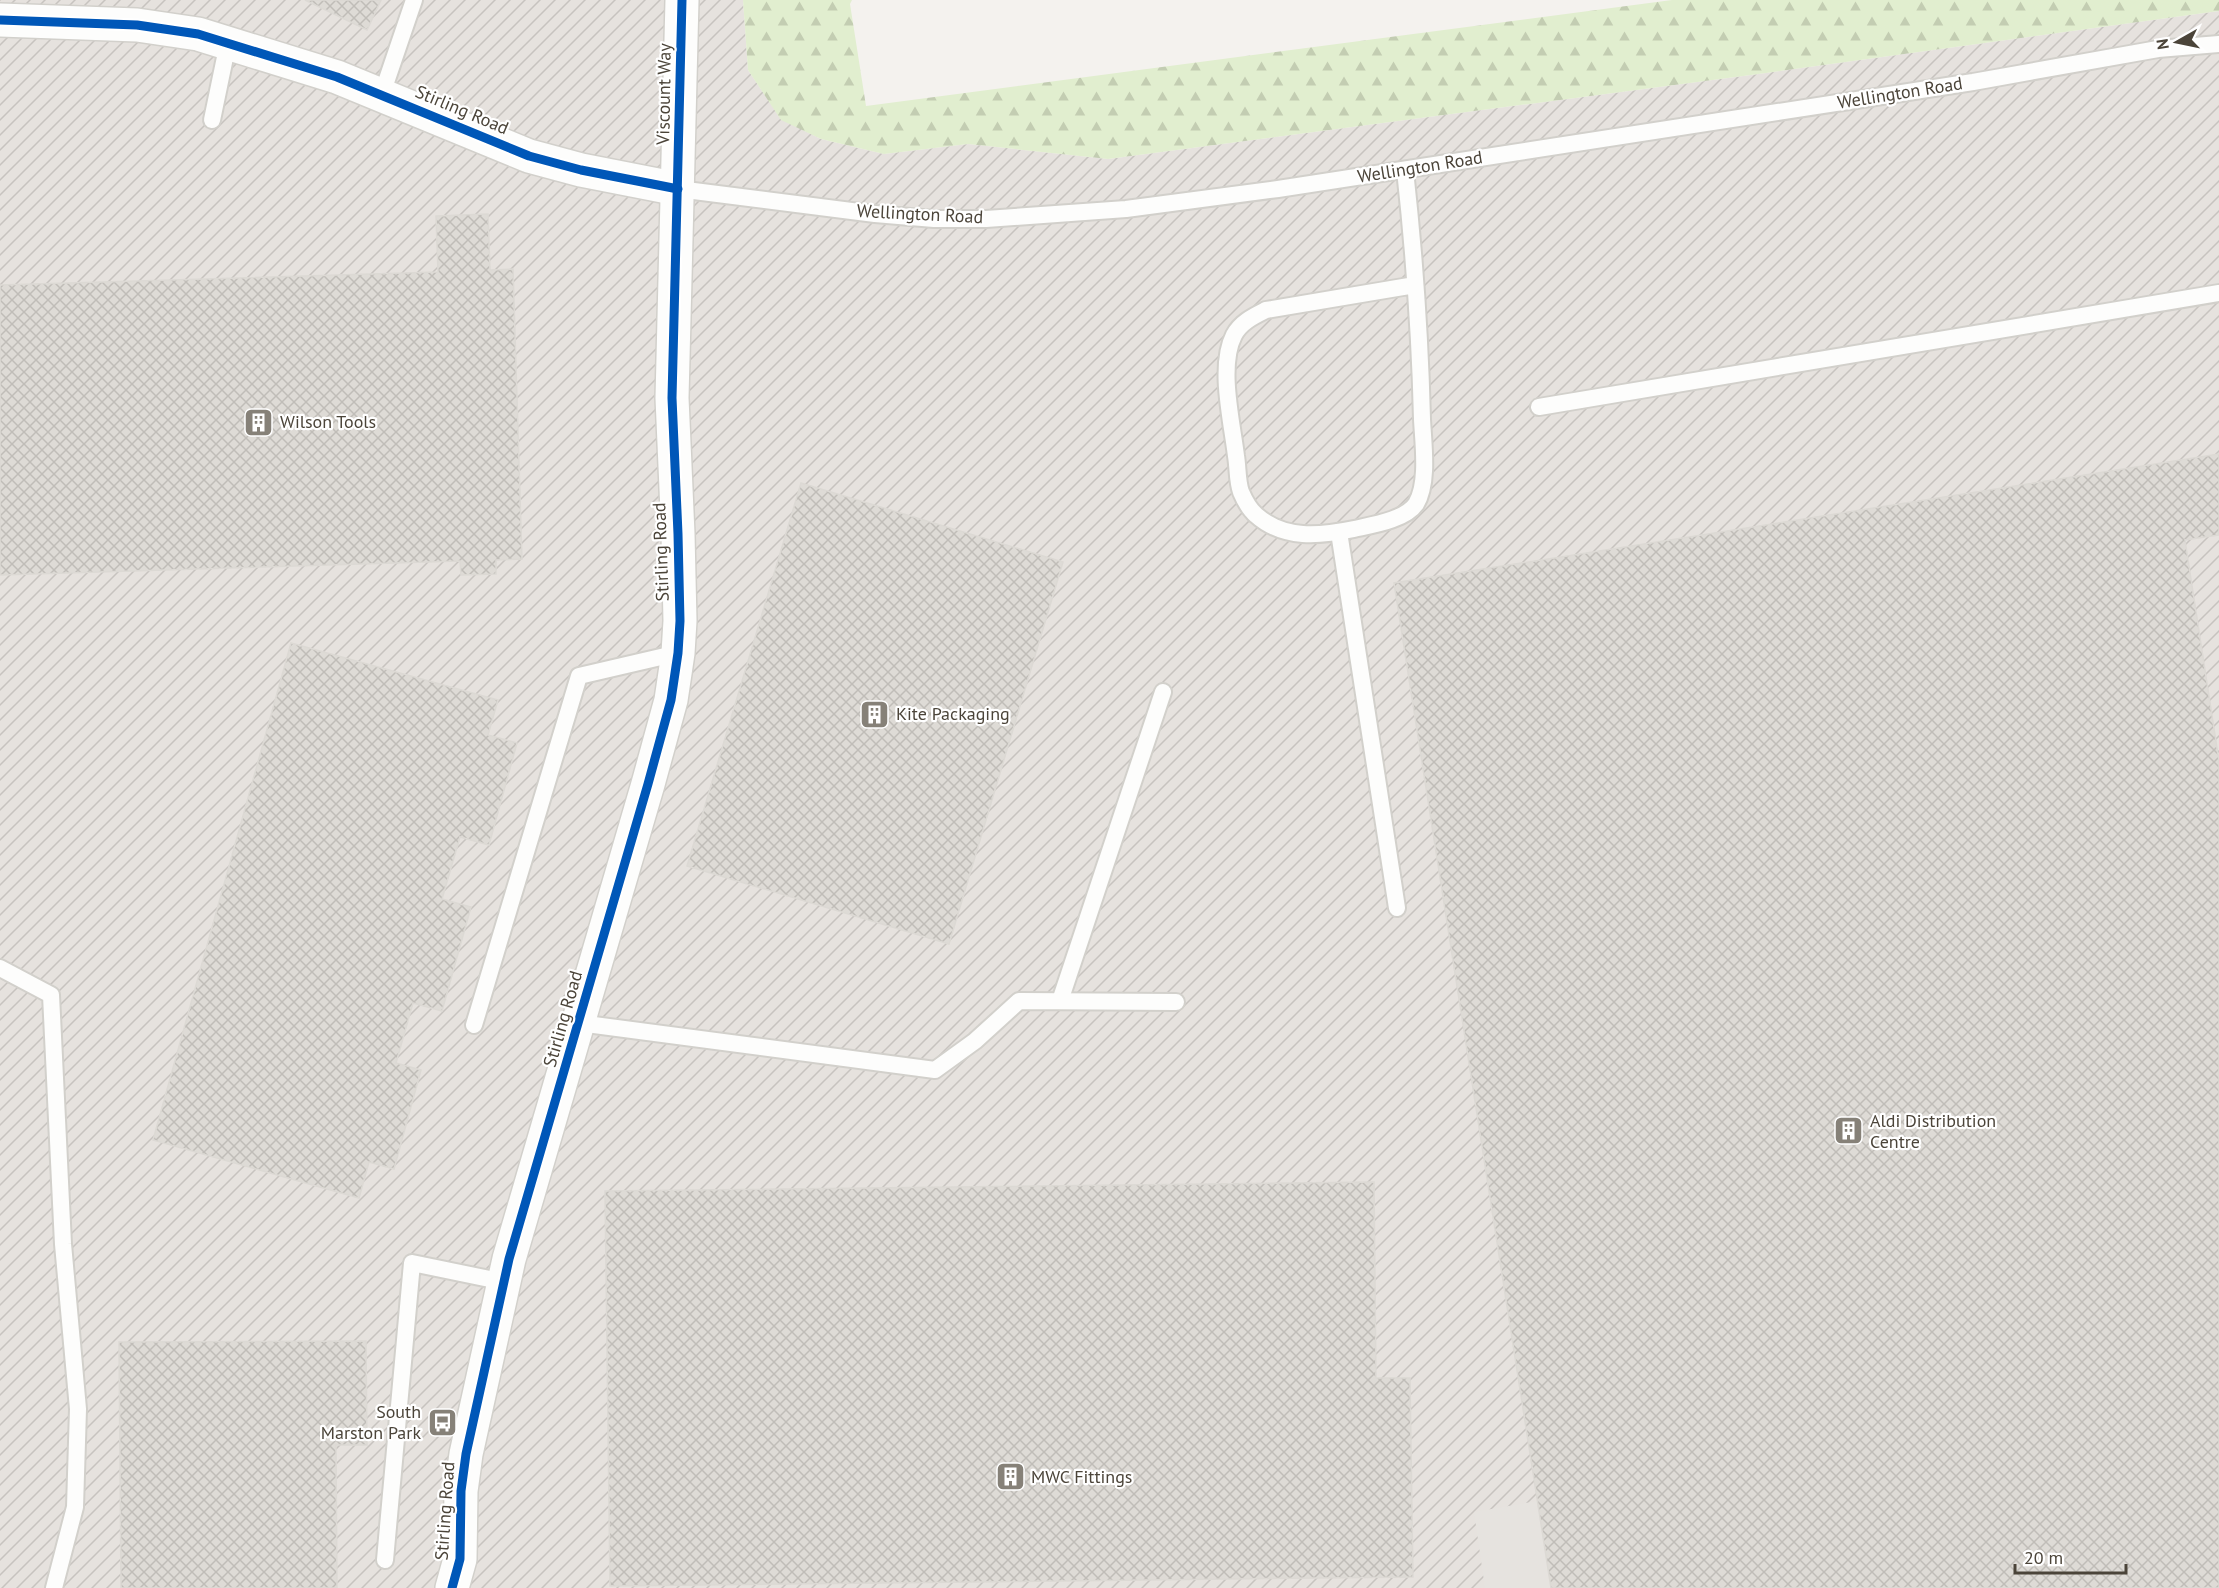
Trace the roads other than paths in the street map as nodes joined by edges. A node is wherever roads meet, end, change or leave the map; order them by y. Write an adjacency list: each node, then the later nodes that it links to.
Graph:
1 (414, 0): 6 (lane)
2 (682, 0): 9 (street, Viscount Way)
3 (16, 14): 4 (street, Stirling Road)
4 (228, 43): 6 (street, Stirling Road); 7 (lane)
5 (2219, 44): 8 (lane, Wellington Road)
6 (382, 94): 9 (street, Stirling Road)
7 (212, 120)
8 (1405, 170): 9 (lane, Wellington Road); 10 (lane)
9 (678, 189): 14 (street, Stirling Road)
10 (1415, 285): 13 (lane); 13 (lane)
11 (2219, 293): 12 (lane)
12 (1539, 407)
13 (1339, 532): 16 (lane)
14 (678, 653): 20 (street, Stirling Road); 21 (lane)
15 (1163, 692): 18 (lane)
16 (1397, 909)
17 (0, 968): 25 (lane)
18 (1060, 1001): 19 (lane); 20 (lane)
19 (1176, 1002)
20 (579, 1023): 22 (street, Stirling Road)
21 (474, 1024)
22 (504, 1282): 23 (lane); 24 (street, Stirling Road)
23 (385, 1560)
24 (461, 1578)
25 (54, 1588)

